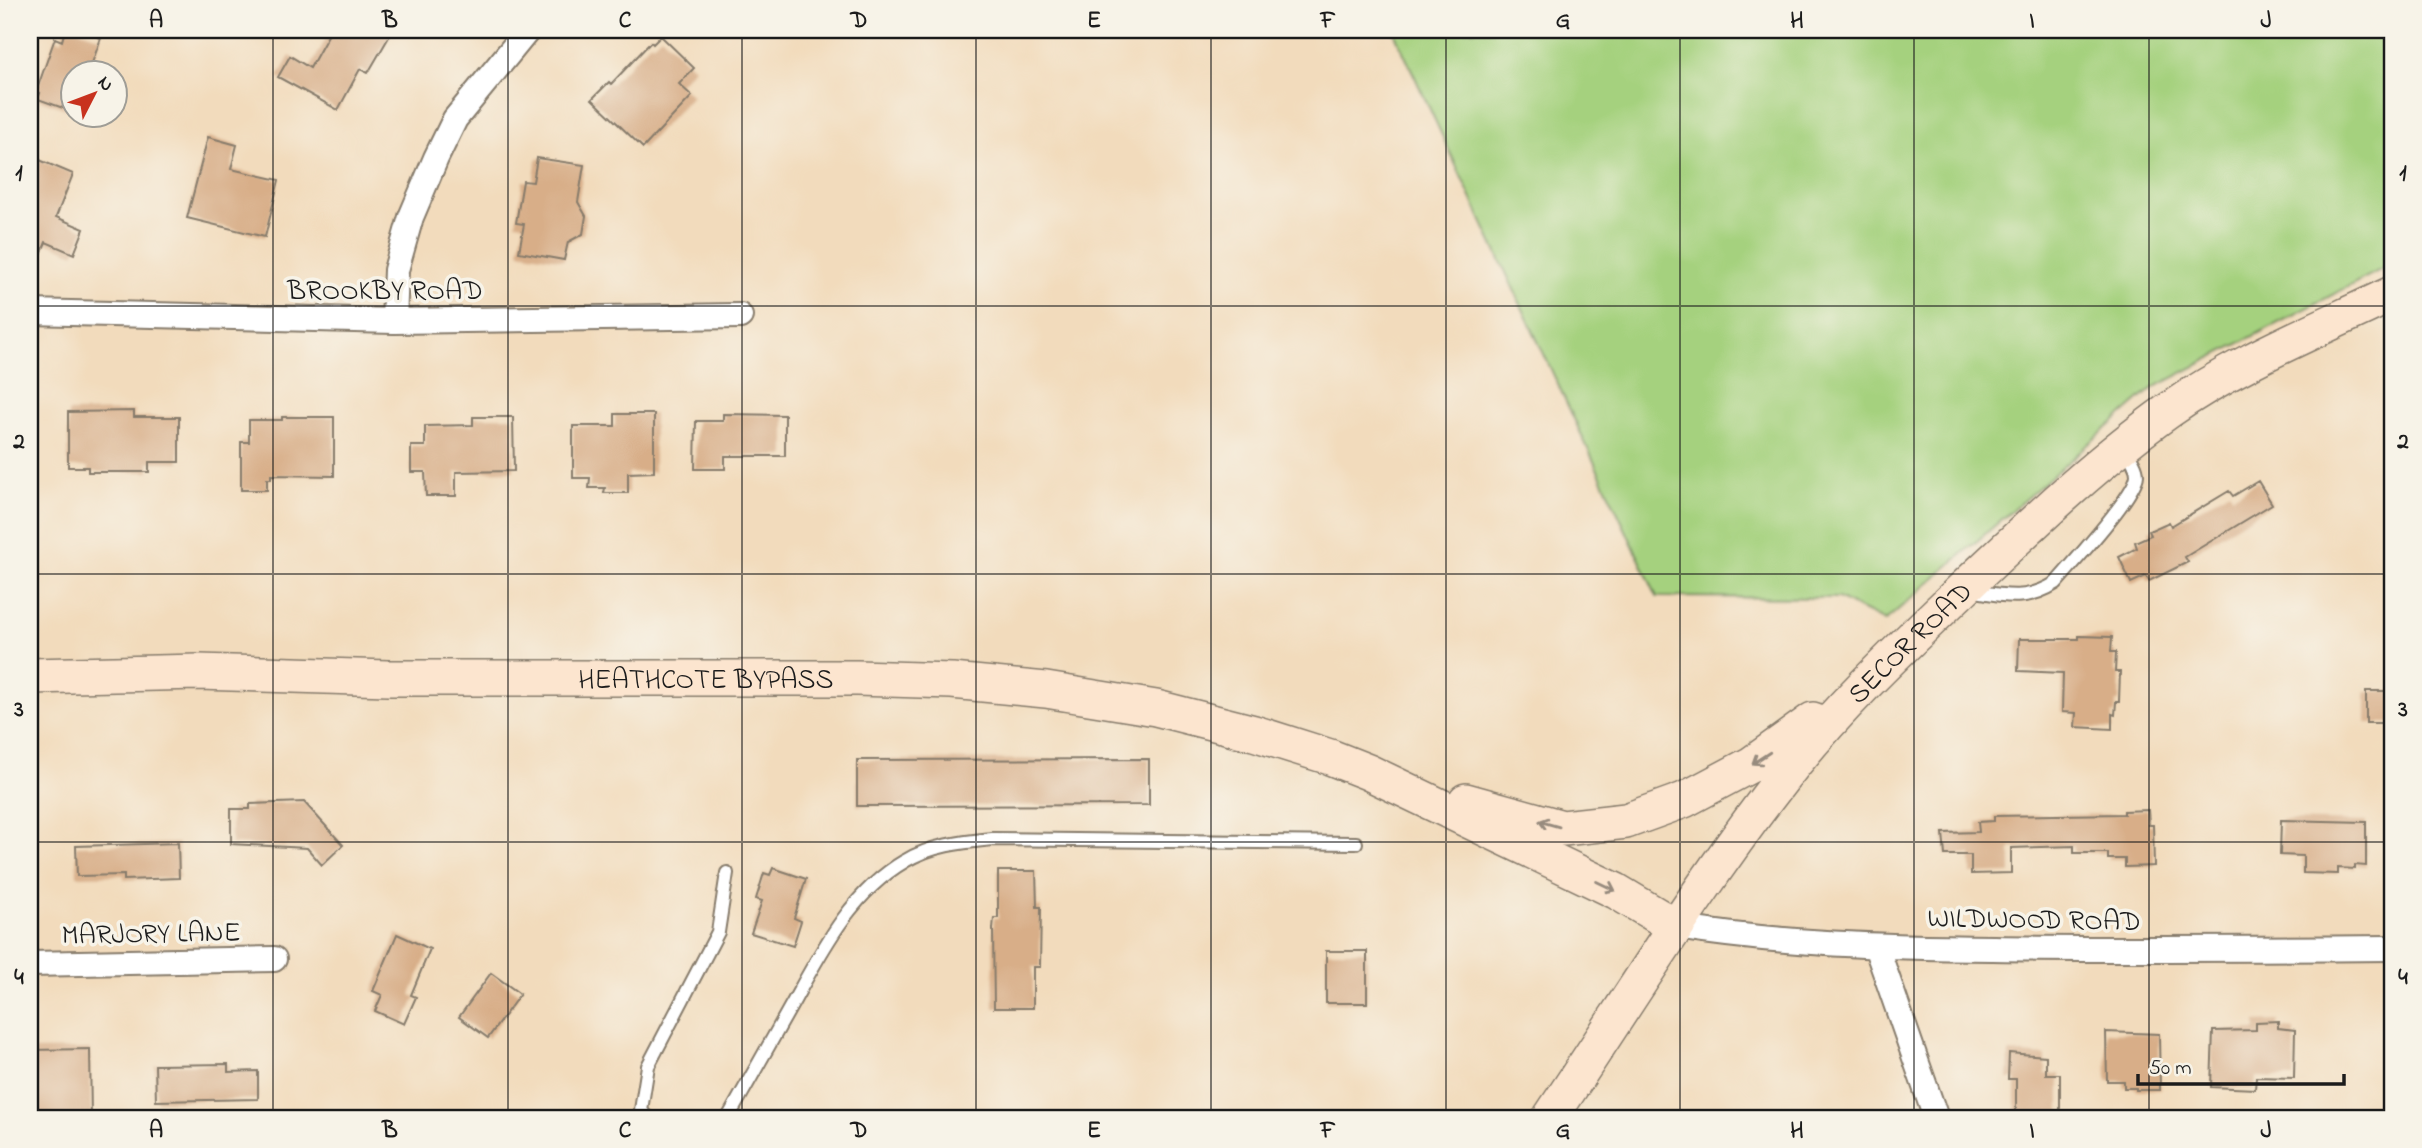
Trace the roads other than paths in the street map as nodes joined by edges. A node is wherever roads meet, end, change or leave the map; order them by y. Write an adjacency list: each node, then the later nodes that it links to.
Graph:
1 (528, 30): 5 (street)
2 (2392, 294): 6 (main road, SECOR ROAD)
3 (30, 312): 5 (street, BROOKBY ROAD)
4 (740, 316): 5 (street, BROOKBY ROAD)
5 (394, 321)
6 (2122, 446): 7 (main road, SECOR ROAD); 7 (lane)
7 (1963, 589): 8 (main road, SECOR ROAD)
8 (1874, 673): 10 (main road, one-way to 10); 13 (main road, SECOR ROAD)
9 (30, 676): 10 (main road, HEATHCOTE BYPASS)
10 (1367, 772): 13 (main road, one-way to 13)
11 (1356, 844): 19 (lane)
12 (727, 873): 18 (lane)
13 (1675, 927): 14 (street, WILDWOOD ROAD); 20 (main road, SECOR ROAD)
14 (1876, 946): 15 (street, WILDWOOD ROAD); 21 (street)
15 (2392, 948)
16 (274, 959): 17 (street, MARJORY LANE)
17 (30, 964)
18 (647, 1118)
19 (728, 1118)
20 (1550, 1118)
21 (1936, 1118)

